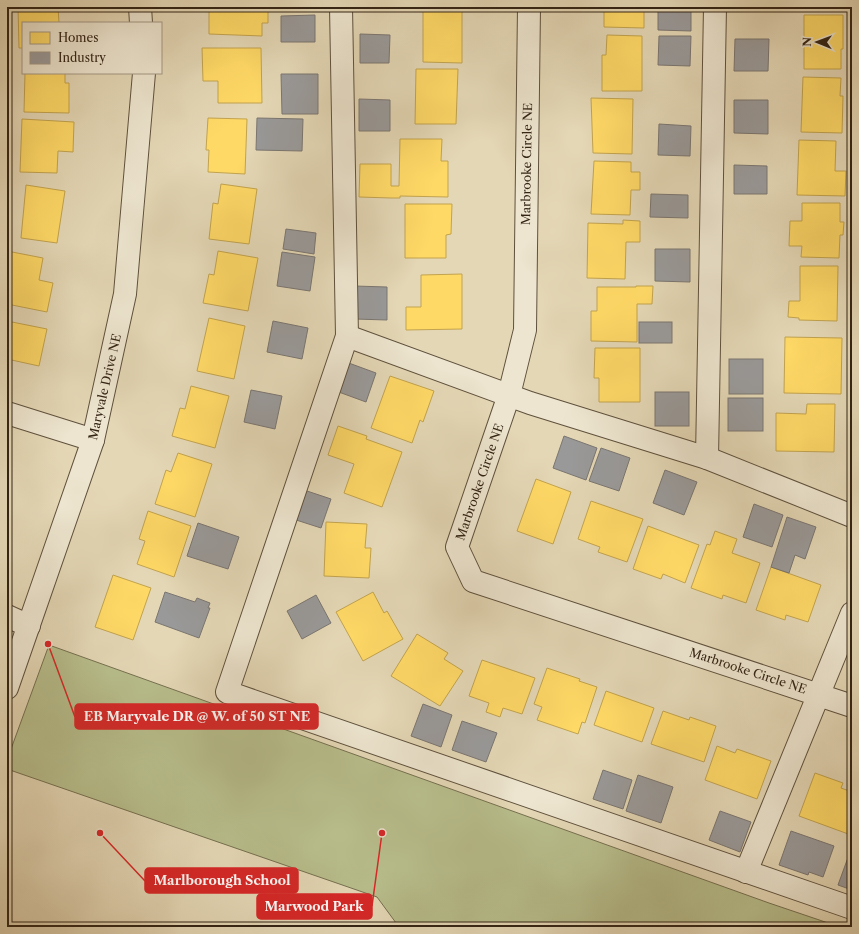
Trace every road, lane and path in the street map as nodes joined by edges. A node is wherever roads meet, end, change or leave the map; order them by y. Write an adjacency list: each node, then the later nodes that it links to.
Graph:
1 (140, 7): 5 (street)
2 (341, 7): 7 (street)
3 (529, 7): 8 (street, Marbrooke Circle NE)
4 (715, 7): 11 (street)
5 (141, 22)
6 (144, 74): 10 (street, Maryvale Drive NE)
7 (347, 336): 8 (street); 19 (street)
8 (509, 395): 11 (street); 17 (street, Marbrooke Circle NE)
9 (7, 413): 10 (street)
10 (93, 440): 15 (street, Maryvale Drive NE)
11 (707, 458): 12 (street)
12 (852, 516)
13 (852, 613): 17 (street)
14 (7, 616): 15 (street)
15 (29, 626): 16 (street, Maryvale Drive NE)
16 (7, 688)
17 (820, 694): 18 (street, Marbrooke Circle NE); 19 (street)
18 (852, 706)
19 (746, 872): 20 (street)
20 (852, 908)

